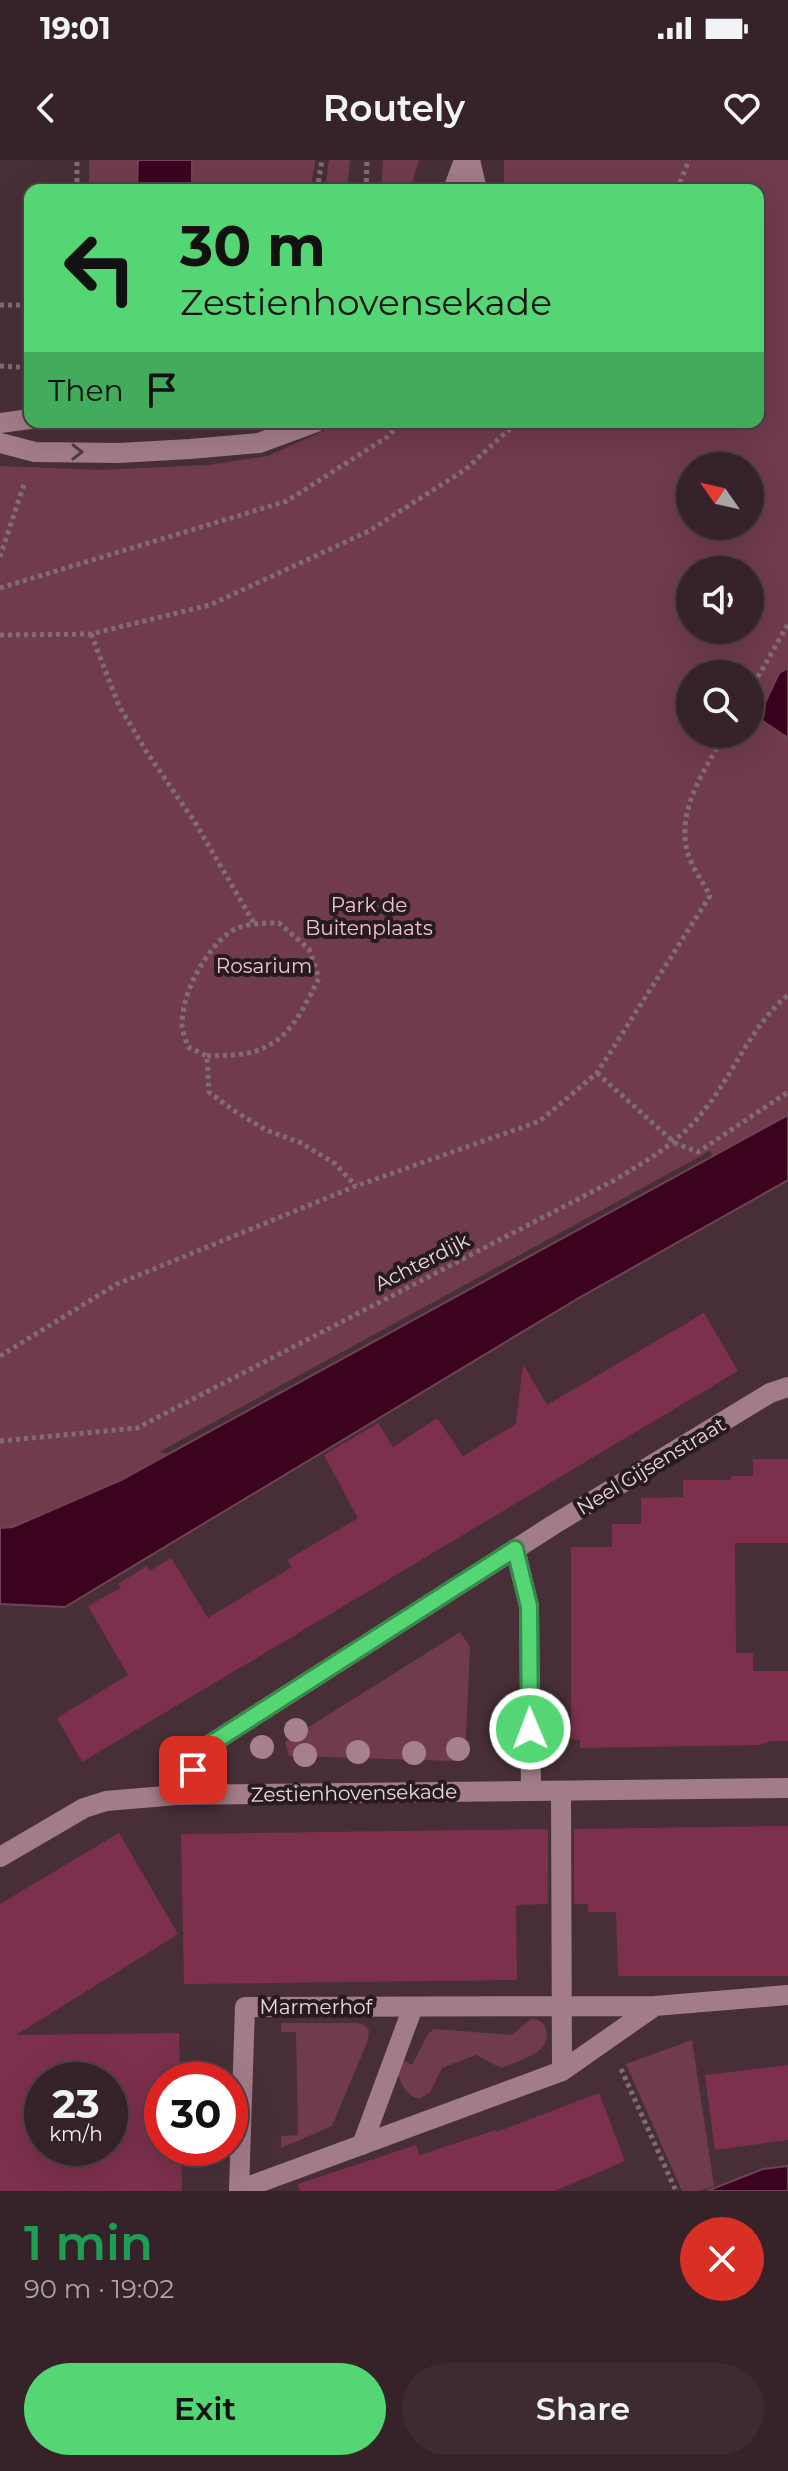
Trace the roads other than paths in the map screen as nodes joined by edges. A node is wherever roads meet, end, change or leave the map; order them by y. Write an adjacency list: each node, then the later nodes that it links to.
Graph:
1 (467, 160): 2 (street); 3 (street)
2 (456, 184)
3 (475, 184)
4 (24, 420): 5 (street)
5 (0, 423)
6 (300, 428): 7 (street, one-way to 6)
7 (0, 443)
8 (788, 1387): 9 (street, Neel Gijsenstraat)
9 (515, 1549): 11 (street); 13 (street)
10 (788, 1788): 12 (street, Zestienhovensekade)
11 (531, 1790): 12 (street, Zestienhovensekade); 13 (street, Zestienhovensekade)
12 (561, 1791): 18 (street)
13 (177, 1795): 14 (street, Zestienhovensekade)
14 (0, 1857)
15 (788, 1995): 16 (street, Marmerhof)
16 (655, 2006): 18 (street, Marmerhof); 19 (street, Marmerhof)
17 (413, 2007): 18 (street, Marmerhof); 20 (street); 20 (street, Marmerhof)
18 (561, 2007): 19 (street)
19 (562, 2071): 20 (street, Marmerhof)
20 (362, 2145)

